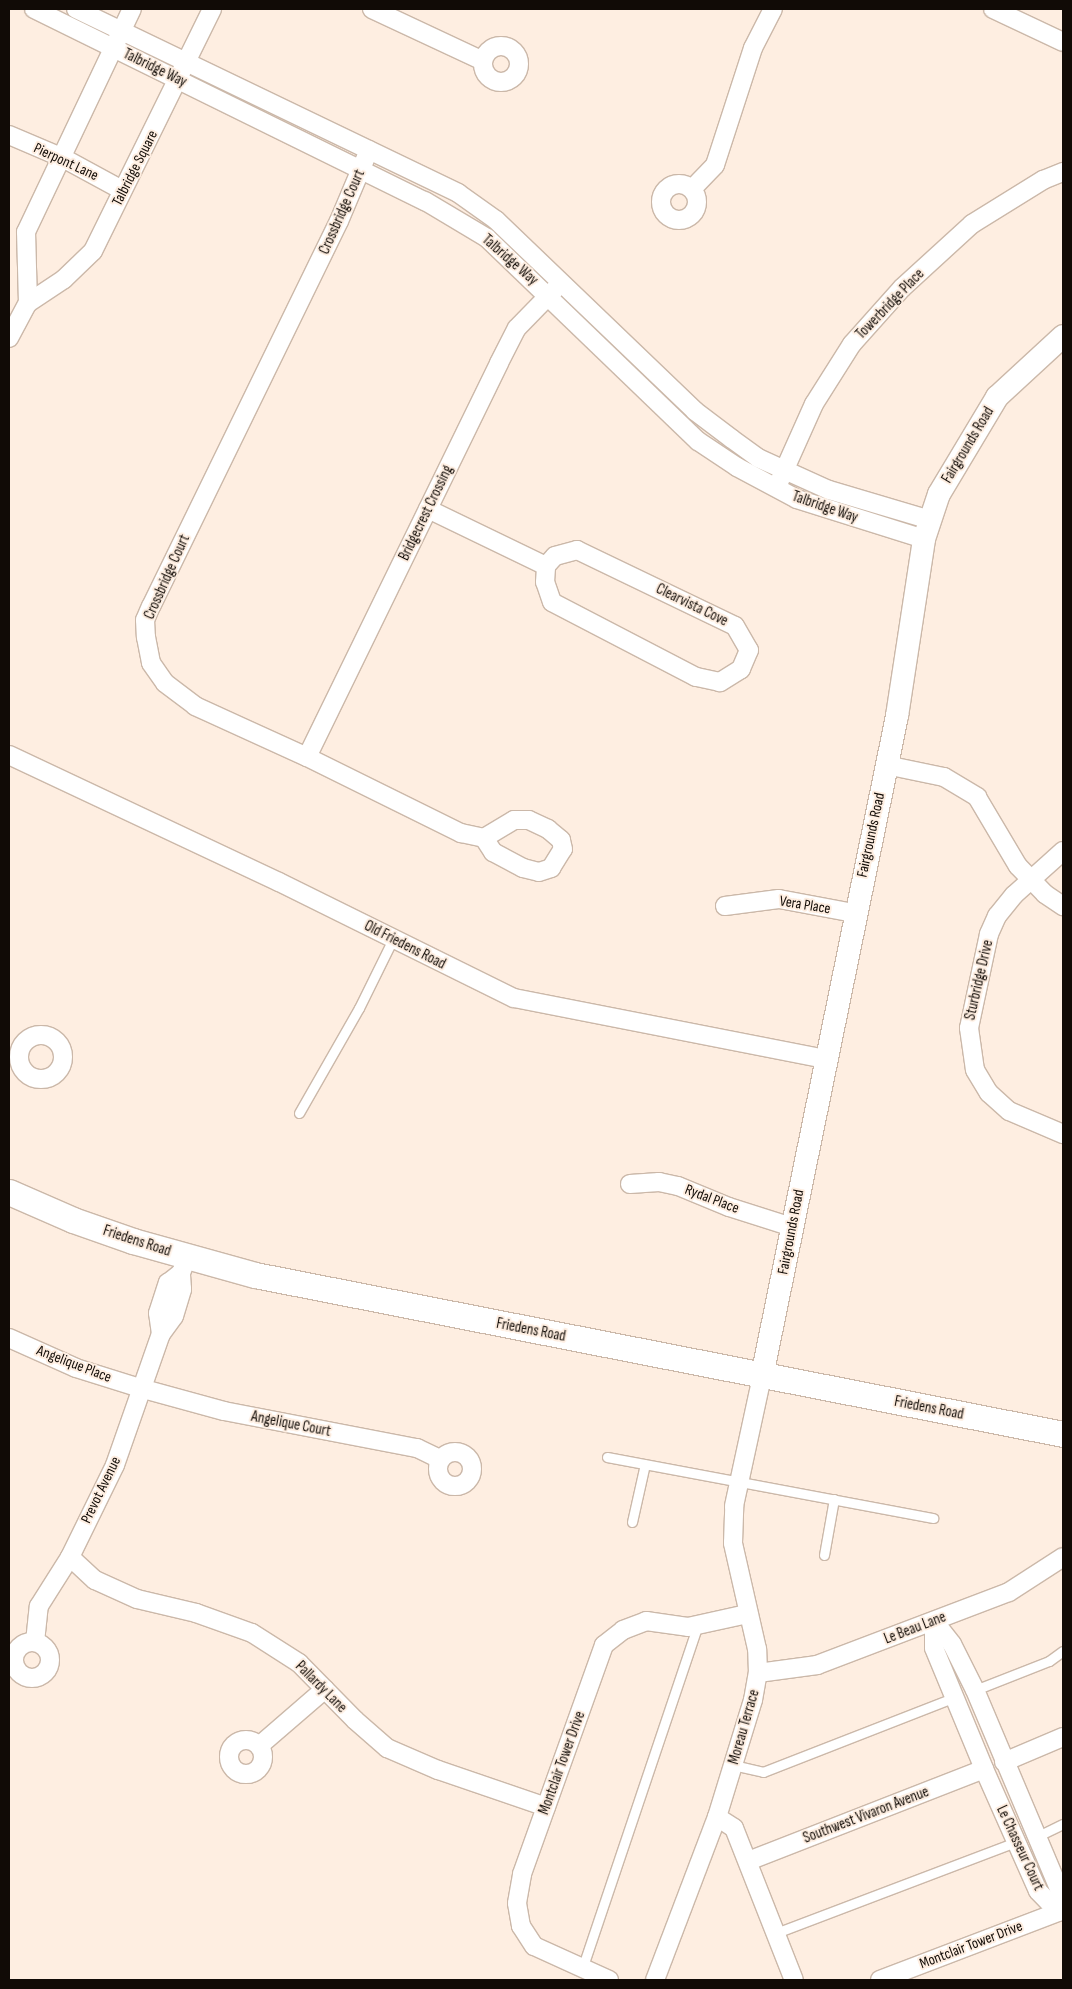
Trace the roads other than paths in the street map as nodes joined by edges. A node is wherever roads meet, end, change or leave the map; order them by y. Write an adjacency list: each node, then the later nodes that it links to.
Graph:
1 (34, 9): 10 (street, Talbridge Way)
2 (76, 9): 8 (street, Talbridge Way)
3 (132, 9): 8 (street)
4 (212, 9): 11 (street, Talbridge Square)
5 (372, 9): 12 (street)
6 (773, 9): 19 (street)
7 (993, 9): 9 (street)
8 (121, 30): 10 (street); 11 (street, Talbridge Way)
9 (1063, 42)
10 (114, 48): 13 (street, Talbridge Way); 16 (street)
11 (188, 60): 13 (street, Talbridge Square); 15 (street, Talbridge Way)
12 (483, 61)
13 (178, 79): 17 (street, Talbridge Way); 20 (street, Talbridge Square)
14 (9, 135): 16 (street, Pierpont Lane)
15 (369, 150): 17 (street, Crossbridge Court); 21 (street, Talbridge Way)
16 (63, 158): 20 (street, Pierpont Lane); 23 (street)
17 (361, 170): 22 (street, Talbridge Way); 32 (street, Crossbridge Court)
18 (1063, 172): 26 (street, Towerbridge Place)
19 (692, 189)
20 (122, 190): 23 (street, Talbridge Square)
21 (562, 282): 22 (street, Bridgecrest Crossing); 26 (street, Talbridge Way)
22 (549, 294): 27 (street, Talbridge Way); 28 (street, Bridgecrest Crossing)
23 (28, 303): 25 (street, Talbridge Square)
24 (1063, 337): 29 (street, Fairgrounds Road)
25 (9, 338)
26 (786, 471): 27 (street, Towerbridge Place); 29 (street, Talbridge Way)
27 (776, 489): 29 (street, Talbridge Way)
28 (428, 509): 30 (street); 32 (street, Bridgecrest Crossing)
29 (927, 530): 33 (street, Fairgrounds Road)
30 (546, 566): 30 (street, Clearvista Cove)
31 (9, 755): 40 (street, Old Friedens Road)
32 (307, 757): 34 (street, Crossbridge Court)
33 (886, 765): 36 (street); 39 (street, Fairgrounds Road)
34 (484, 838)
35 (1063, 851): 36 (street, Sturbridge Drive)
36 (1030, 881): 38 (street); 43 (street, Sturbridge Drive)
37 (725, 906): 39 (street, Vera Place)
38 (1063, 906)
39 (854, 914): 41 (street, Fairgrounds Road)
40 (393, 939): 41 (street, Old Friedens Road); 42 (lane)
41 (826, 1059): 46 (street, Fairgrounds Road)
42 (300, 1113)
43 (1063, 1134)
44 (630, 1184): 46 (street, Rydal Place)
45 (9, 1192): 47 (main road, Friedens Road)
46 (792, 1226): 49 (street, Fairgrounds Road)
47 (184, 1265): 49 (main road, Friedens Road); 50 (street, Prevot Avenue)
48 (9, 1338): 50 (street, Angelique Place)
49 (762, 1376): 51 (main road, Friedens Road); 55 (street, Moreau Terrace)
50 (140, 1388): 53 (street, Angelique Court); 60 (street, Prevot Avenue)
51 (1063, 1434)
52 (607, 1458): 54 (lane)
53 (440, 1459)
54 (645, 1464): 55 (lane); 58 (lane)
55 (739, 1482): 56 (lane); 62 (street, Moreau Terrace)
56 (834, 1499): 57 (lane); 59 (lane)
57 (933, 1518)
58 (632, 1522)
59 (824, 1555)
60 (70, 1557): 65 (street, Prevot Avenue); 68 (street, Pallardy Lane)
61 (1063, 1557): 63 (street, Le Beau Lane)
62 (747, 1614): 64 (street, Montclair Tower Drive); 67 (street, Moreau Terrace)
63 (934, 1621): 67 (street, Le Beau Lane); 69 (street, Le Chasseur Court); 70 (street, Le Chasseur Court)
64 (698, 1625): 76 (street, Montclair Tower Drive); 84 (lane)
65 (35, 1642)
66 (1063, 1651): 69 (lane)
67 (758, 1673): 74 (street, Moreau Terrace)
68 (325, 1689): 72 (street); 76 (street, Pallardy Lane)
69 (975, 1690): 73 (street, Le Chasseur Court)
70 (955, 1697): 74 (lane); 75 (street, Le Chasseur Court)
71 (1063, 1736): 73 (street)
72 (259, 1746)
73 (1004, 1762): 79 (street, Le Chasseur Court)
74 (733, 1765): 77 (street, Moreau Terrace)
75 (984, 1769): 80 (street, Le Chasseur Court); 81 (street, Southwest Vivaron Avenue)
76 (546, 1807): 84 (street, Montclair Tower Drive)
77 (717, 1817): 81 (street); 86 (street, Moreau Terrace)
78 (1063, 1824): 79 (lane)
79 (1036, 1837): 82 (street, Le Chasseur Court)
80 (1015, 1842): 82 (street, Le Chasseur Court); 83 (lane)
81 (748, 1861): 83 (street)
82 (1061, 1911): 88 (street, Montclair Tower Drive)
83 (776, 1933): 87 (street)
84 (582, 1966): 85 (street, Montclair Tower Drive)
85 (609, 1980)
86 (655, 1980)
87 (794, 1980)
88 (880, 1980)

